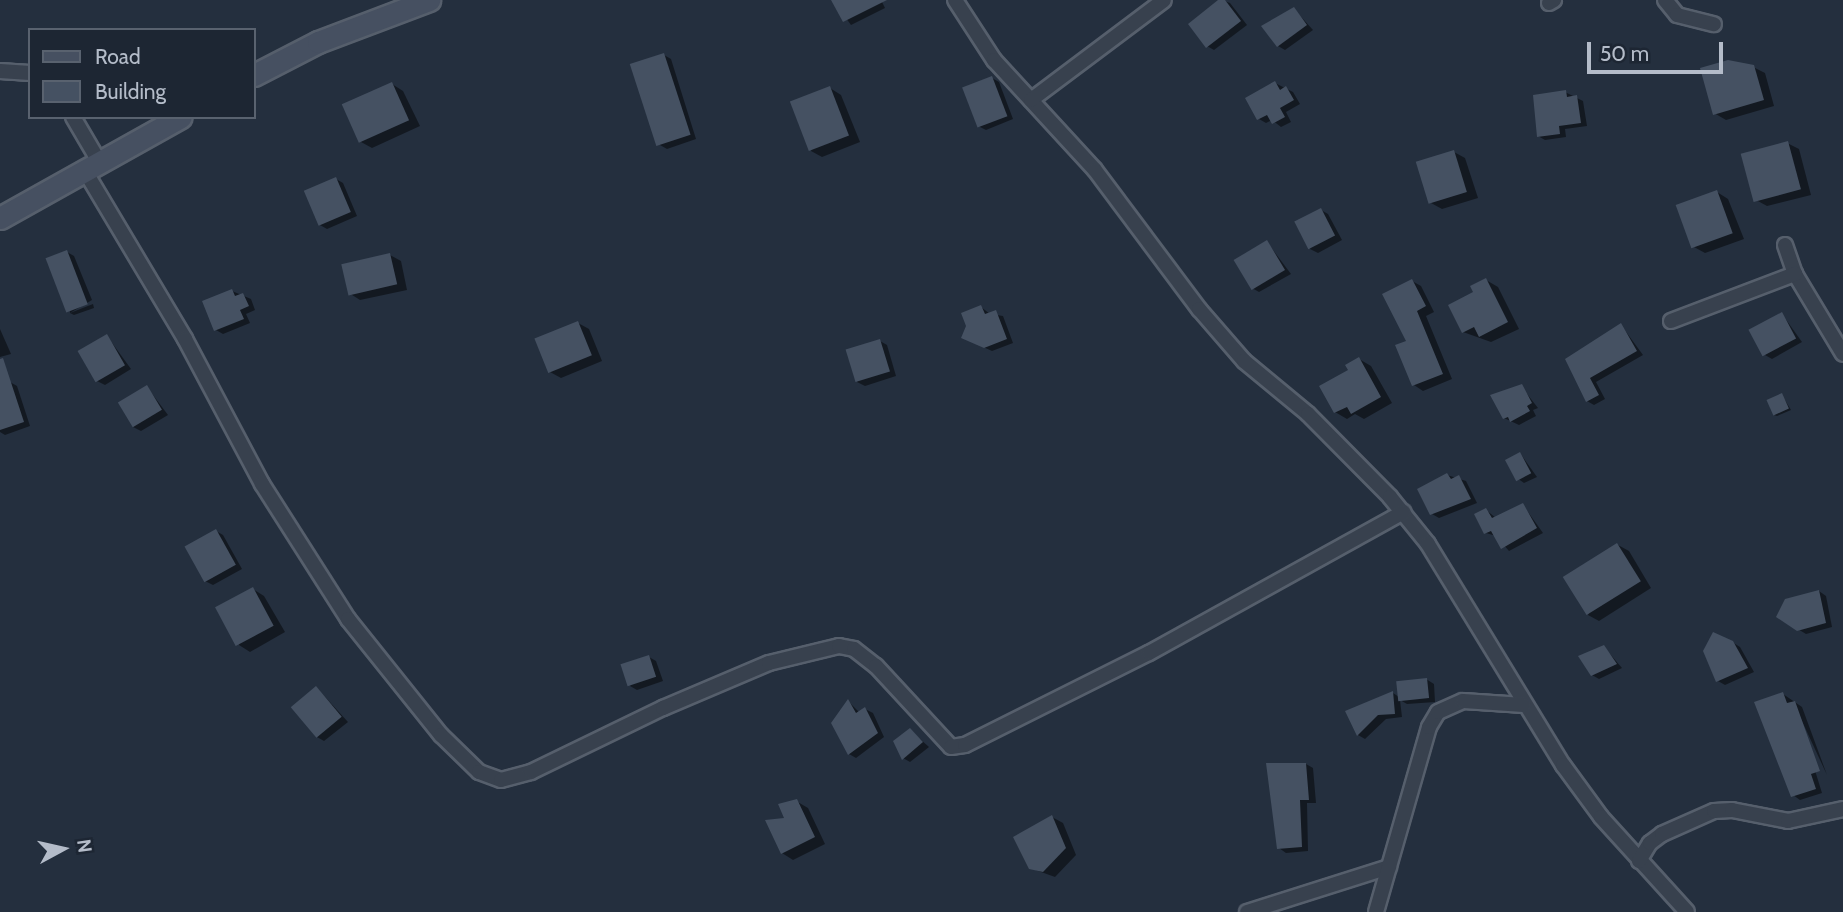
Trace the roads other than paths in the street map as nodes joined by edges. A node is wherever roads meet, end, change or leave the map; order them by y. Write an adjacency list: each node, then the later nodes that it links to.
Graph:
1 (427, 0): 8 (street)
2 (955, 0): 9 (street)
3 (1164, 0): 9 (street)
4 (1665, 0): 5 (street)
5 (1713, 24)
6 (0, 71): 7 (street)
7 (28, 73)
8 (256, 74)
9 (1031, 100): 18 (street)
10 (73, 119): 12 (street)
11 (177, 119): 12 (street)
12 (92, 167): 13 (street); 18 (street)
13 (0, 218)
14 (1785, 246): 15 (street)
15 (1795, 274): 16 (street); 17 (street)
16 (1671, 321)
17 (1843, 354)
18 (1403, 512): 19 (street)
19 (1524, 705): 21 (street); 22 (street)
20 (1843, 809): 21 (street)
21 (1639, 861): 25 (street)
22 (1389, 867): 23 (street); 24 (street)
23 (1247, 912)
24 (1376, 912)
25 (1687, 912)

